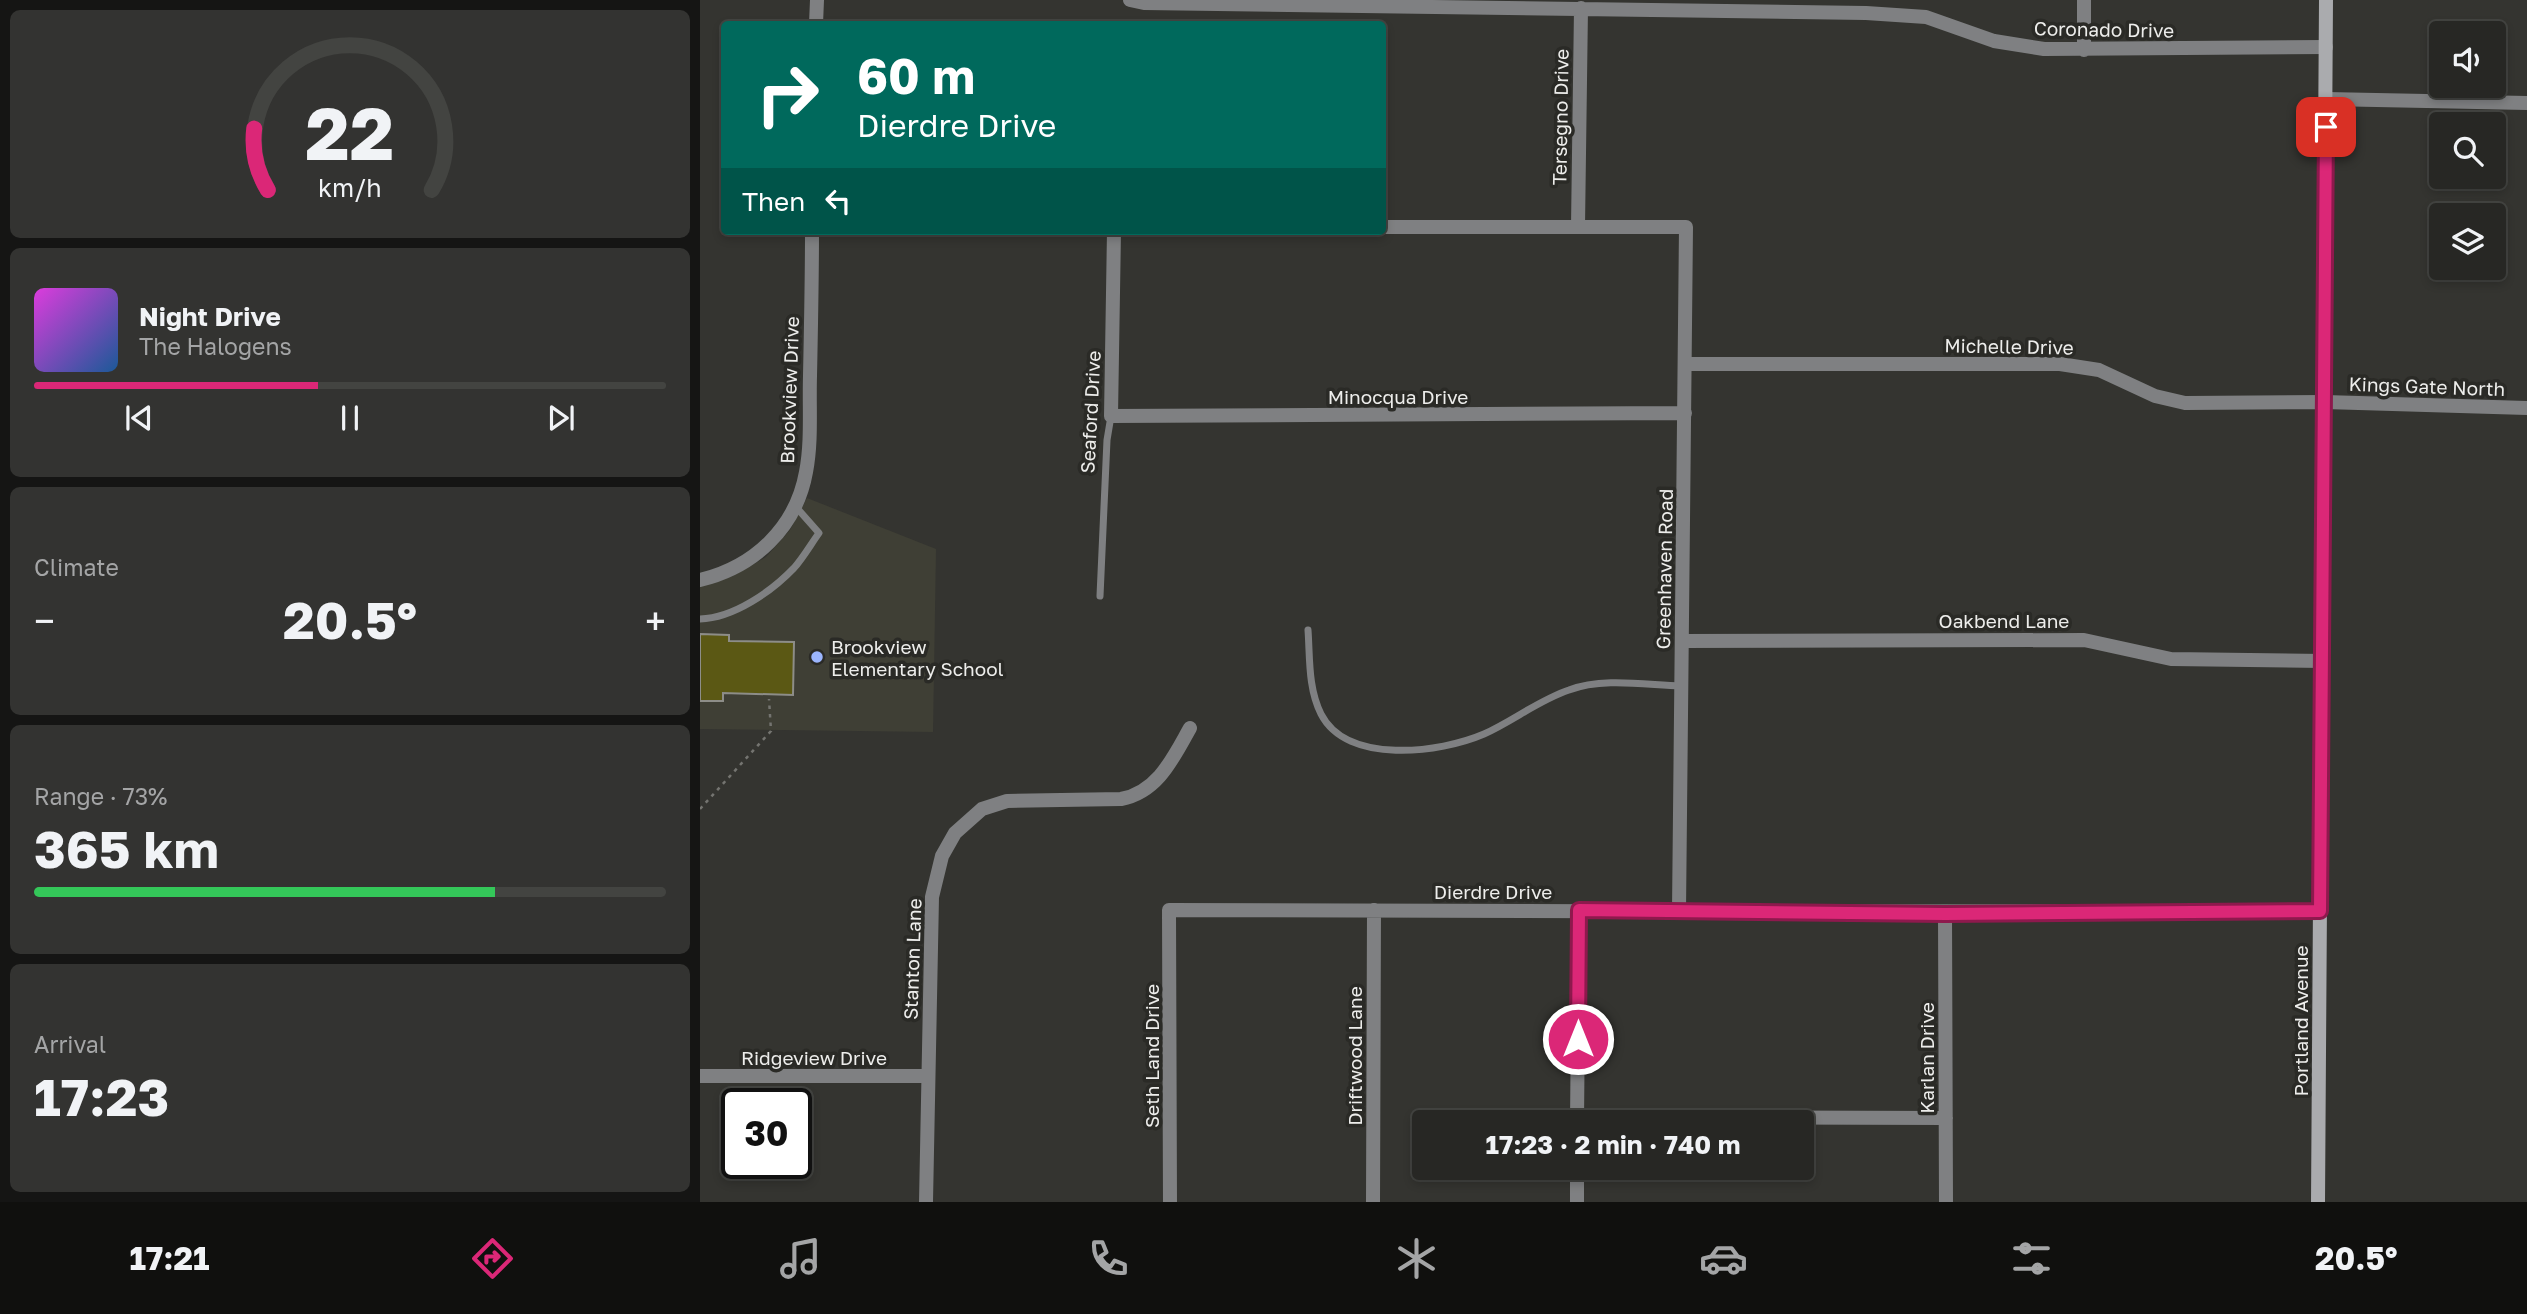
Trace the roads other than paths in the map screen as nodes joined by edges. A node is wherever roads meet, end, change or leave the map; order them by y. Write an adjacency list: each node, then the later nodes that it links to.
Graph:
1 (817, 0): 7 (street)
2 (1130, 0): 5 (street, Coronado Drive)
3 (2084, 0): 9 (street)
4 (2326, 0): 8 (main road, Portland Avenue)
5 (1392, 3): 6 (street, Coronado Drive)
6 (1581, 8): 9 (street, Coronado Drive); 12 (street, Tersegno Drive)
7 (816, 21)
8 (2326, 47): 9 (street, Coronado Drive); 10 (main road, Portland Avenue)
9 (2084, 50)
10 (2326, 99): 11 (street); 17 (main road, Portland Avenue)
11 (2527, 103)
12 (1578, 226): 13 (street); 16 (street, Greenhaven Road)
13 (1386, 227)
14 (813, 235): 21 (street, Brookview Drive)
15 (1114, 235): 20 (street, Seaford Drive)
16 (1685, 364): 17 (street, Michelle Drive); 19 (street, Greenhaven Road)
17 (2325, 402): 18 (street, Kings Gate North); 27 (main road, Portland Avenue)
18 (2527, 408)
19 (1685, 413): 20 (street, Minocqua Drive); 26 (street, Greenhaven Road)
20 (1111, 416): 23 (lane, Seaford Drive)
21 (796, 507): 22 (street, Brookview Drive); 24 (lane)
22 (700, 580)
23 (1100, 596)
24 (700, 619)
25 (1308, 630): 28 (lane)
26 (1682, 641): 27 (street, Oakbend Lane); 28 (street, Greenhaven Road)
27 (2323, 661): 34 (main road, Portland Avenue)
28 (1682, 686): 33 (street, Greenhaven Road)
29 (1190, 728): 37 (street, Stanton Lane)
30 (1169, 910): 32 (street, Dierdre Drive); 43 (street, Seth Land Drive)
31 (1579, 910): 32 (street, Dierdre Drive); 33 (street, Dierdre Drive); 38 (street)
32 (1374, 911): 44 (street, Driftwood Lane)
33 (1679, 911): 35 (street, Dierdre Drive)
34 (2320, 911): 35 (street, Dierdre Drive); 47 (main road, Portland Avenue)
35 (1945, 914): 40 (street, Karlan Drive)
36 (700, 1076): 37 (street, Ridgeview Drive)
37 (928, 1076): 42 (street, Stanton Lane)
38 (1577, 1110)
39 (1814, 1118): 40 (street)
40 (1946, 1118): 46 (street, Karlan Drive)
41 (1577, 1180): 45 (street)
42 (926, 1202)
43 (1170, 1202)
44 (1373, 1202)
45 (1577, 1202)
46 (1946, 1202)
47 (2318, 1202)

